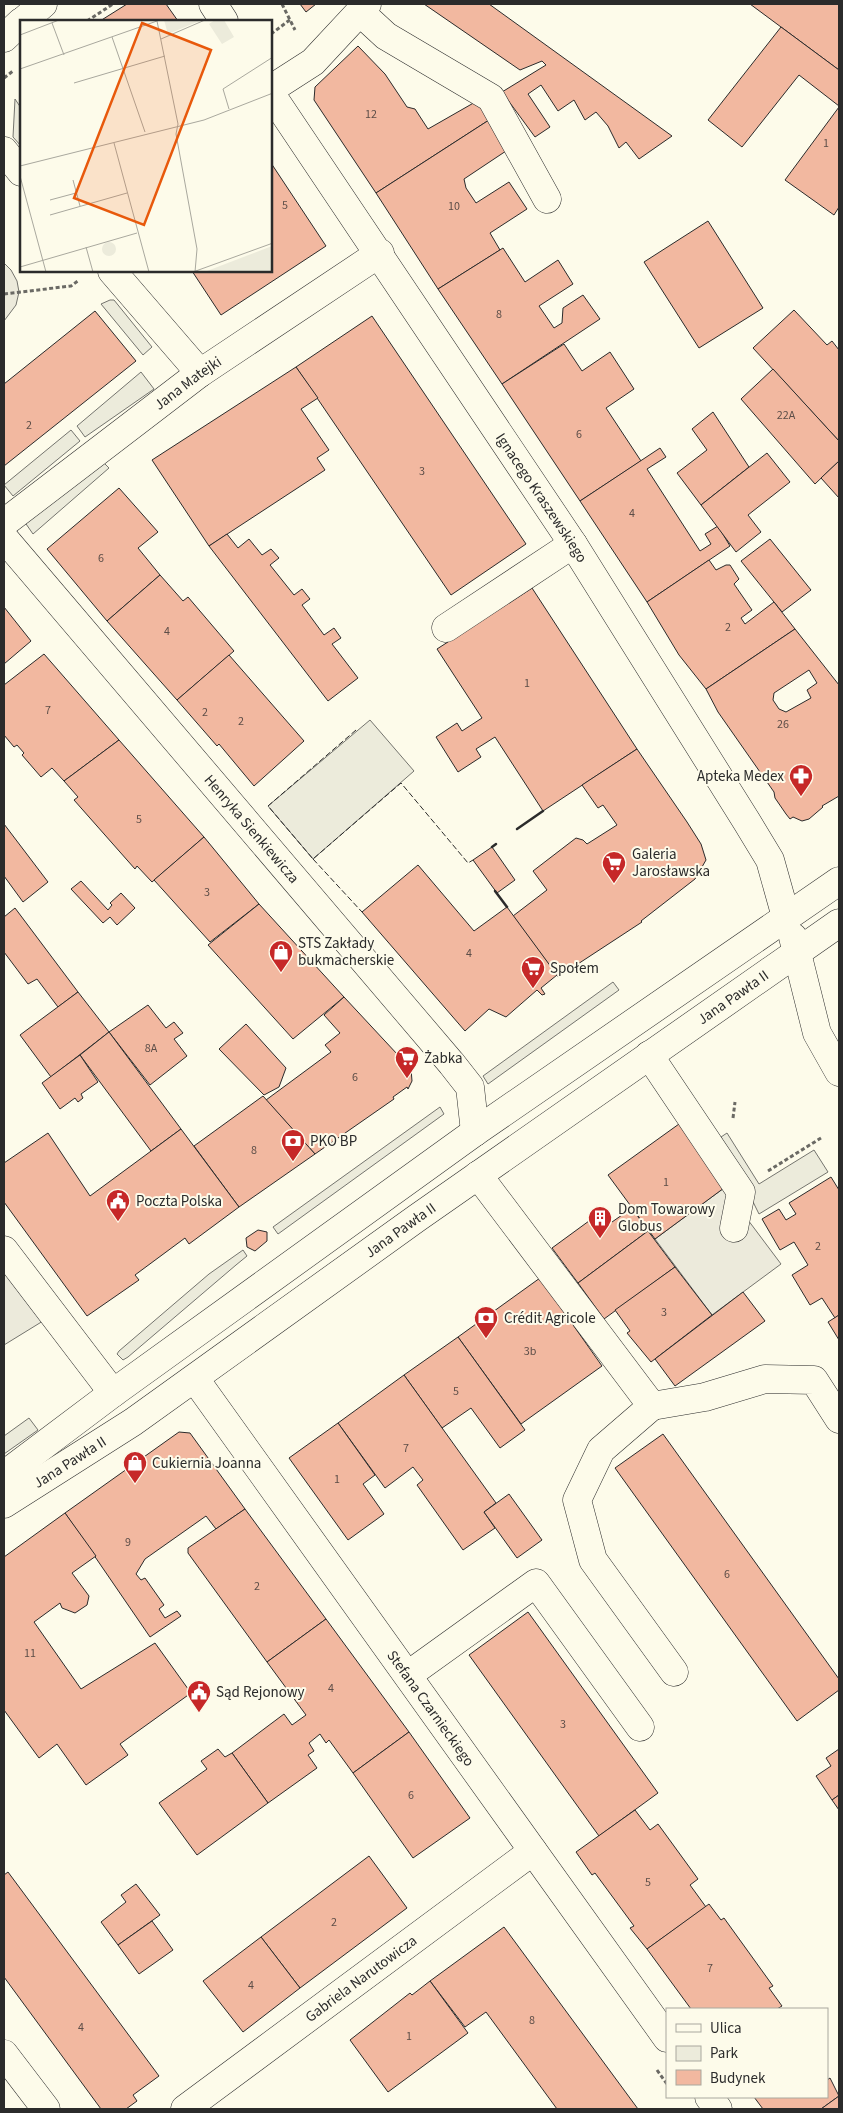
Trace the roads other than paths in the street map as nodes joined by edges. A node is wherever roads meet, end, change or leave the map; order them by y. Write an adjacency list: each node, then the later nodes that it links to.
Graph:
1 (43, 4): 4 (street)
2 (213, 4): 5 (street)
3 (363, 8): 8 (street); 12 (street)
4 (24, 20)
5 (223, 20)
6 (20, 24): 7 (street)
7 (4, 38)
8 (272, 88)
9 (272, 95): 13 (street, Ignacego Kraszewskiego)
10 (4, 151): 11 (street)
11 (20, 171)
12 (547, 199)
13 (380, 253): 15 (street, Jana Matejki); 18 (street, Ignacego Kraszewskiego)
14 (113, 272): 15 (street)
15 (200, 373): 16 (street, Jana Matejki)
16 (4, 524)
17 (4, 538): 26 (street, Henryka Sienkiewicza)
18 (572, 544): 19 (street); 21 (street, Ignacego Kraszewskiego)
19 (446, 628)
20 (839, 881): 21 (street, Jana Pawła II)
21 (786, 916): 23 (street, Ignacego Kraszewskiego); 26 (street, Jana Pawła II)
22 (839, 923): 23 (street, Jana Pawła II)
23 (798, 953): 24 (street, Jana Pawła II); 25 (street, Ignacego Kraszewskiego)
24 (649, 1055): 27 (street, Jana Pawła II); 28 (street)
25 (839, 1072)
26 (475, 1132): 31 (street, Jana Pawła II)
27 (478, 1175): 30 (street, Jana Pawła II); 32 (street)
28 (734, 1228)
29 (4, 1250): 31 (street)
30 (195, 1378): 35 (street, Jana Pawła II); 37 (street, Stefana Czarnieckiego)
31 (113, 1393): 34 (street, Jana Pawła II)
32 (652, 1406): 33 (street); 36 (street)
33 (839, 1419)
34 (4, 1475)
35 (4, 1504)
36 (674, 1672)
37 (408, 1675): 38 (street); 39 (street, Stefana Czarnieckiego)
38 (640, 1727)
39 (533, 1851): 40 (street, Stefana Czarnieckiego); 43 (street, Gabriela Narutowicza)
40 (666, 2037)
41 (4, 2054): 44 (street)
42 (710, 2098): 45 (street)
43 (187, 2108)
44 (46, 2109)
45 (718, 2109)

